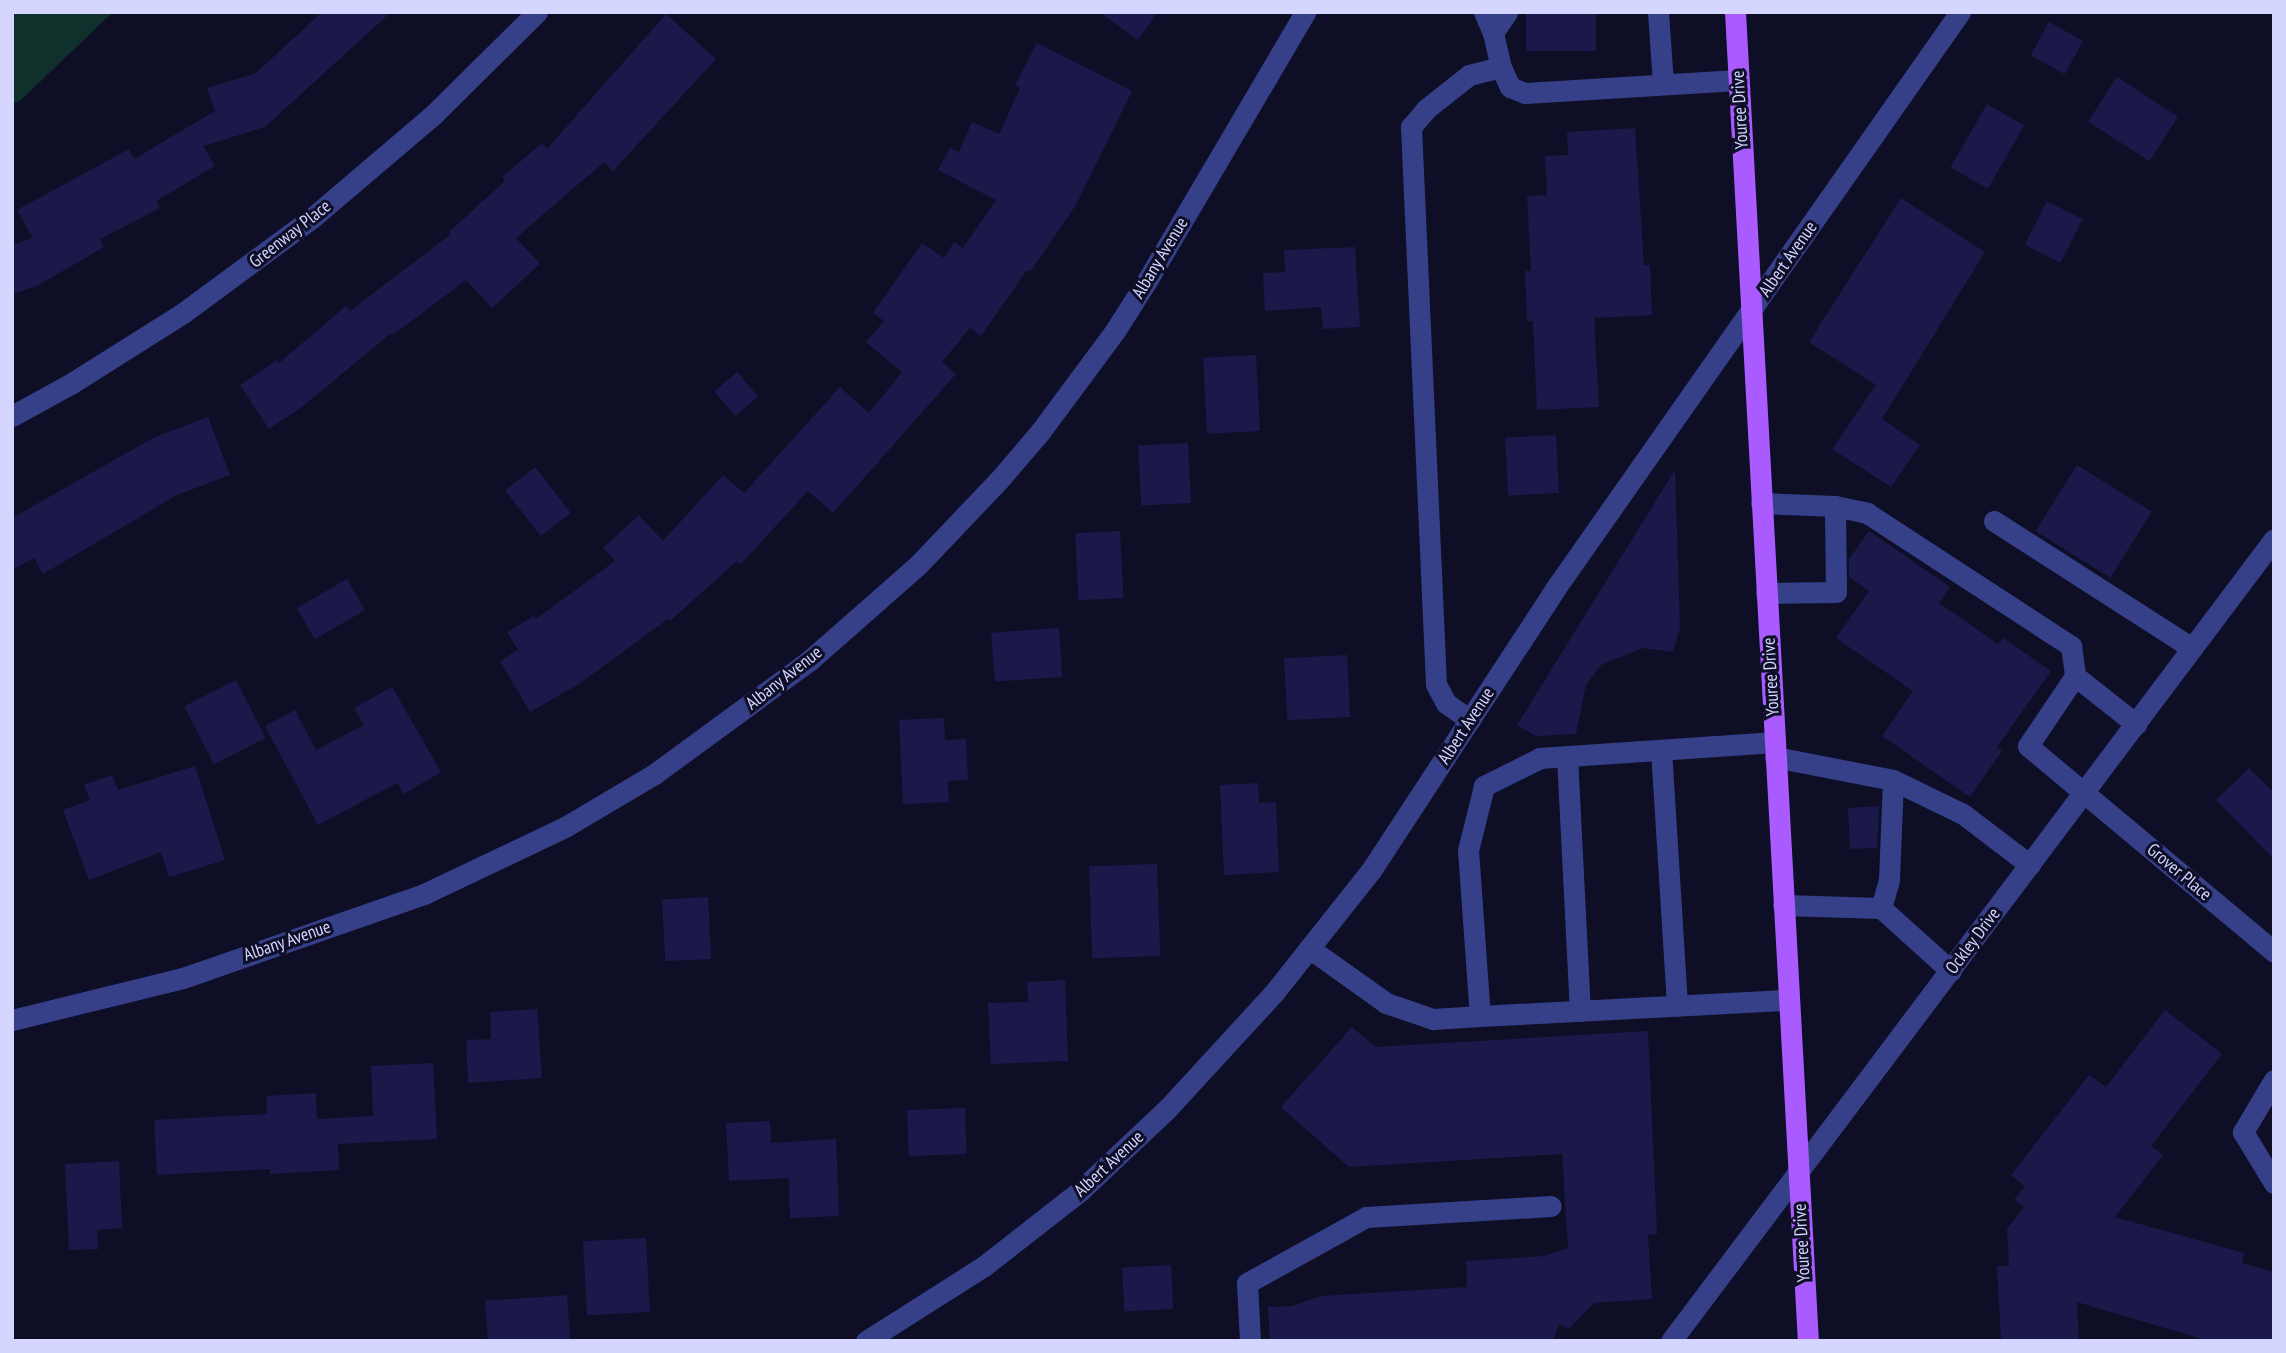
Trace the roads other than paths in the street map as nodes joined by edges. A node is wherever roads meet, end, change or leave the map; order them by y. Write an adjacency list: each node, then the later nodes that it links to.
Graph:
1 (537, 12): 14 (street, Greenway Place)
2 (1305, 12): 39 (street, Albany Avenue)
3 (1477, 12): 9 (street)
4 (1483, 12): 9 (street)
5 (1507, 12): 9 (street)
6 (1658, 12): 12 (street)
7 (1735, 12): 11 (main road, Youree Drive)
8 (1960, 12): 13 (street, Albert Avenue)
9 (1494, 22): 10 (street)
10 (1501, 66): 12 (street); 22 (street)
11 (1738, 80): 12 (street); 13 (main road, Youree Drive)
12 (1663, 84)
13 (1751, 313): 15 (main road, Youree Drive); 22 (street, Albert Avenue)
14 (12, 416)
15 (1761, 503): 16 (street); 19 (main road, Youree Drive)
16 (1835, 506): 19 (street); 21 (street)
17 (1994, 521): 20 (street)
18 (2274, 539): 20 (street, Ockley Drive)
19 (1766, 593): 25 (main road, Youree Drive)
20 (2192, 648): 23 (street, Ockley Drive)
21 (2075, 676): 23 (street); 28 (street, Grover Place)
22 (1470, 720): 32 (street, Albert Avenue)
23 (2136, 724): 28 (street, Ockley Drive)
24 (1661, 750): 25 (street); 26 (street); 36 (street)
25 (1775, 750): 27 (street); 30 (main road, Youree Drive)
26 (1567, 756): 37 (street); 38 (street)
27 (1893, 780): 29 (street); 31 (street)
28 (2084, 792): 29 (street, Ockley Drive); 33 (street, Grover Place)
29 (2030, 865): 34 (street, Ockley Drive)
30 (1783, 905): 31 (street); 35 (main road, Youree Drive)
31 (1881, 908): 34 (street)
32 (1309, 948): 38 (street); 44 (street, Albert Avenue)
33 (2274, 952)
34 (1951, 971): 41 (street, Ockley Drive)
35 (1789, 1000): 36 (street); 41 (main road, Youree Drive)
36 (1677, 1006): 37 (street)
37 (1580, 1011): 38 (street)
38 (1480, 1016)
39 (12, 1020)
40 (2273, 1083): 42 (street)
41 (1798, 1175): 46 (street, Ockley Drive); 47 (main road, Youree Drive)
42 (2274, 1183)
43 (1551, 1206): 45 (street)
44 (866, 1341)
45 (1250, 1341)
46 (1671, 1341)
47 (1808, 1341)

